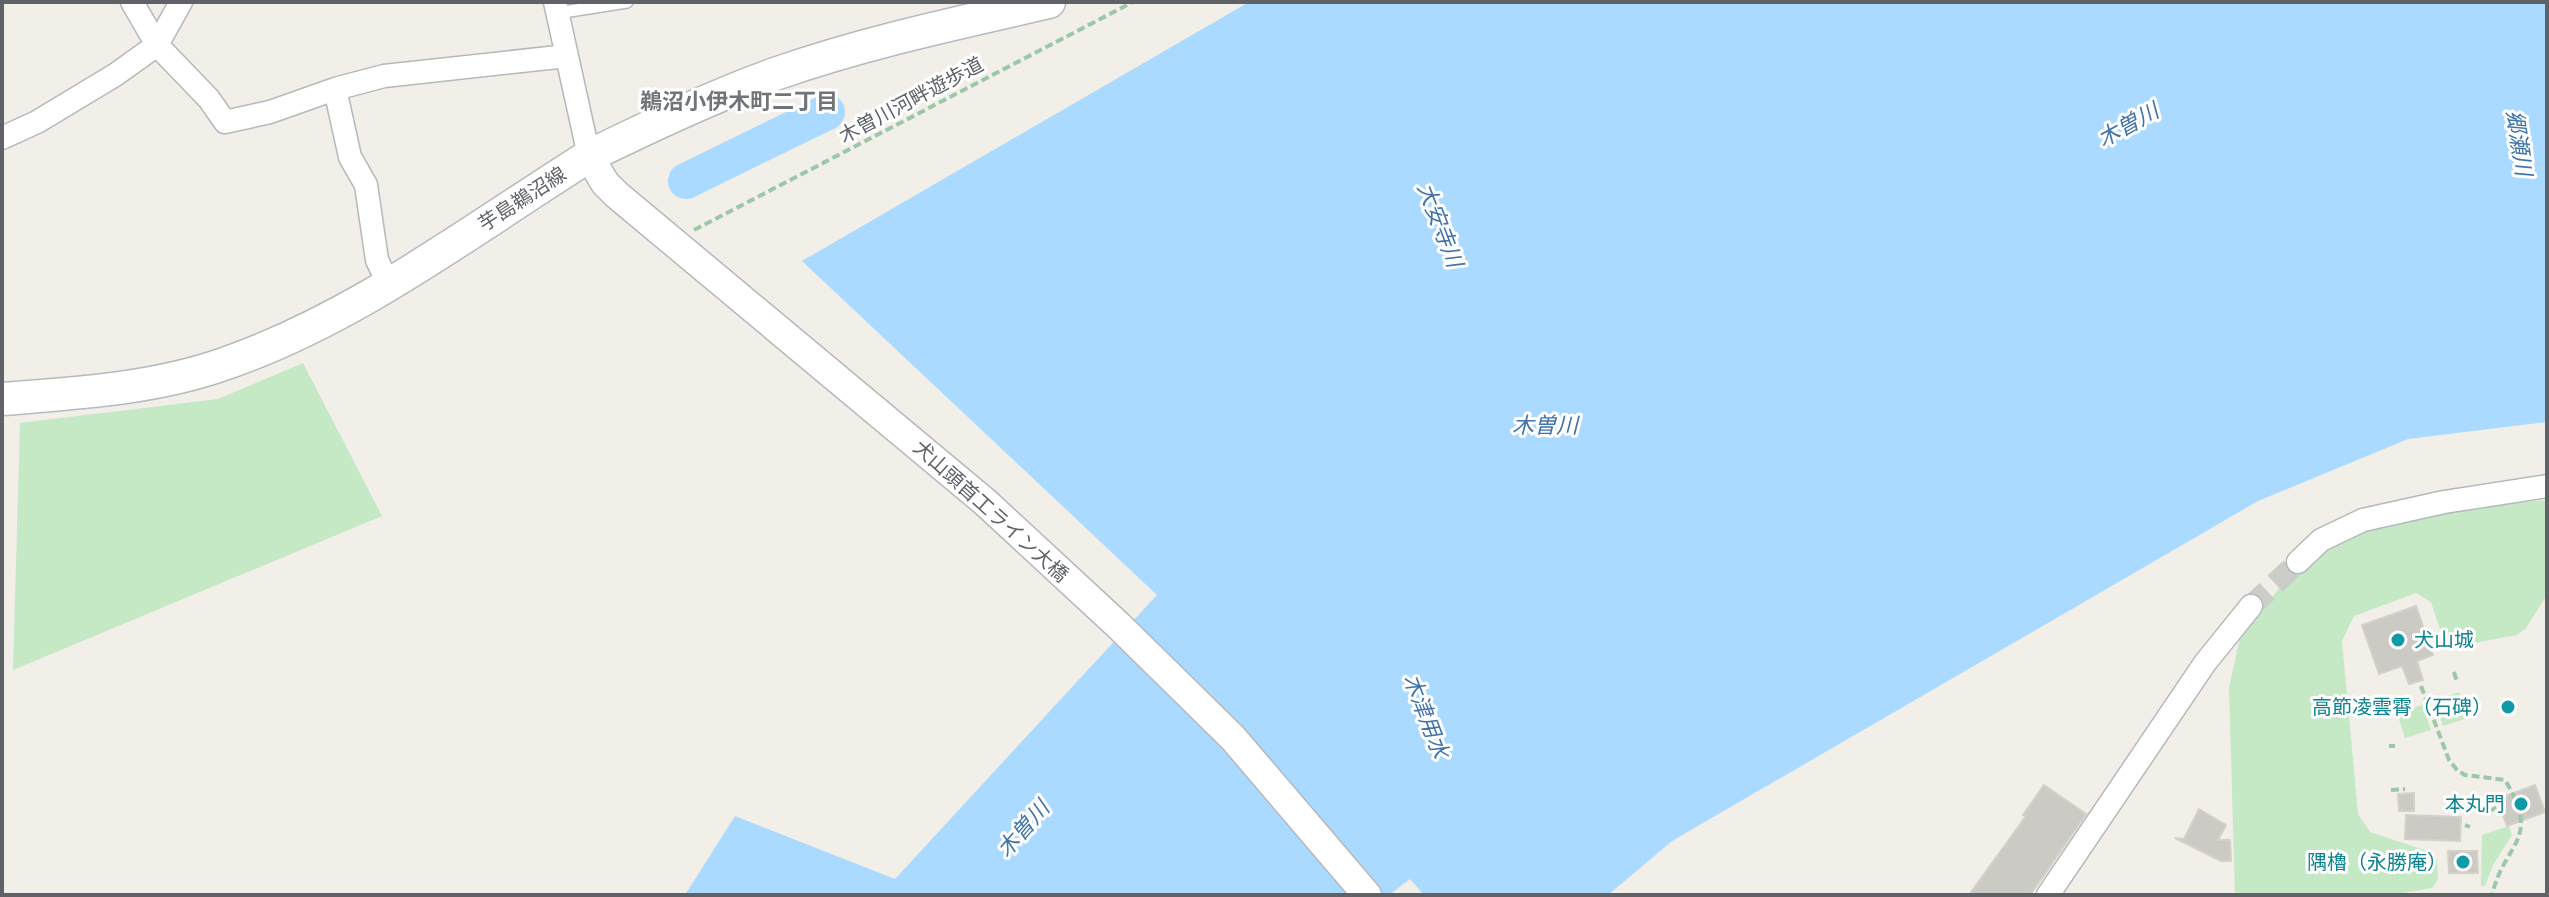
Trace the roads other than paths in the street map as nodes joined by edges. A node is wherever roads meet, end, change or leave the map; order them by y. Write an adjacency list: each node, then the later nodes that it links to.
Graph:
1 (132, 2): 6 (street)
2 (181, 2): 6 (street)
3 (627, 2): 5 (lane)
4 (1049, 2): 10 (main road, 芋島鵜沼線)
5 (556, 8): 7 (street)
6 (157, 45): 8 (street); 9 (street)
7 (567, 56): 8 (street); 10 (street)
8 (335, 89): 11 (street)
9 (2, 138)
10 (589, 156): 11 (main road, 芋島鵜沼線); 16 (street, 犬山頭首工ライン大橋)
11 (389, 285): 12 (main road, 芋島鵜沼線)
12 (2, 399)
13 (2547, 486): 14 (street)
14 (2298, 562)
15 (2251, 606): 17 (street)
16 (1367, 895)
17 (2048, 895)

